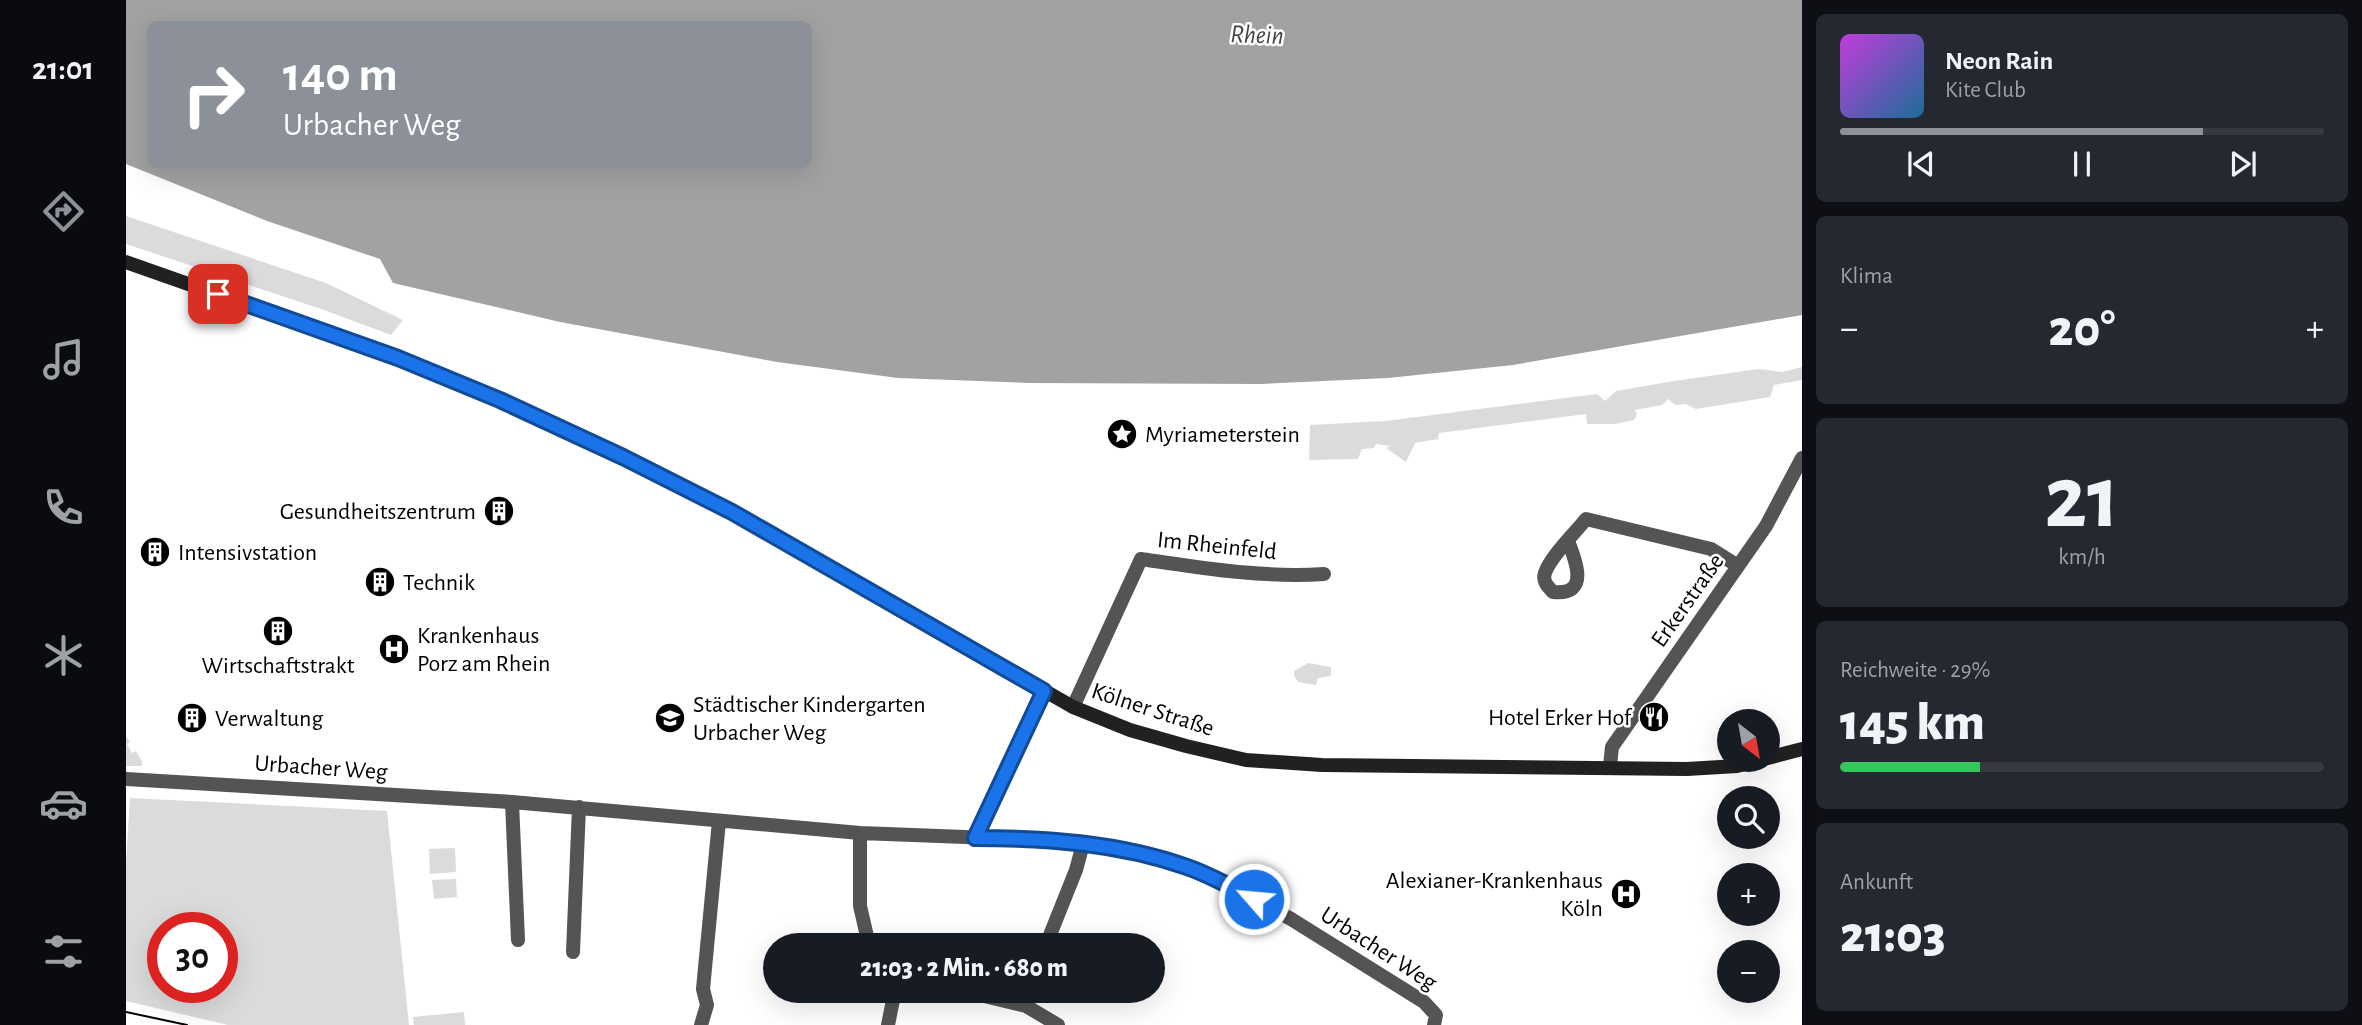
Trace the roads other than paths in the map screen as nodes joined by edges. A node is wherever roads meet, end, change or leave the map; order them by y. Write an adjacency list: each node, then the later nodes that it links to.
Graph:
1 (126, 262): 6 (main road, Kölner Straße)
2 (1802, 458): 4 (street, Erkerstraße)
3 (1568, 541): 4 (street)
4 (1738, 566): 10 (street, Erkerstraße)
5 (1324, 573): 7 (street, Im Rheinfeld)
6 (1044, 691): 7 (main road, Kölner Straße); 17 (street)
7 (1073, 707): 10 (main road, Kölner Straße)
8 (1802, 748): 9 (main road)
9 (1780, 754)
10 (1610, 766): 11 (main road, Kölner Straße)
11 (1717, 767)
12 (126, 779): 13 (street, Urbacher Weg)
13 (512, 802): 14 (street, Urbacher Weg); 21 (street)
14 (579, 807): 15 (street, Urbacher Weg); 22 (street)
15 (719, 821): 16 (street, Urbacher Weg); 28 (street)
16 (860, 833): 17 (street, Urbacher Weg); 19 (street)
17 (975, 838): 18 (street, Urbacher Weg)
18 (1083, 844): 20 (street); 27 (street, Urbacher Weg)
19 (866, 933)
20 (1051, 933)
21 (518, 940)
22 (573, 952)
23 (892, 1003): 29 (street)
24 (1013, 1003): 26 (street)
25 (1027, 1003): 26 (street)
26 (1026, 1006): 30 (street)
27 (1435, 1020)
28 (701, 1025)
29 (888, 1025)
30 (1058, 1025)

